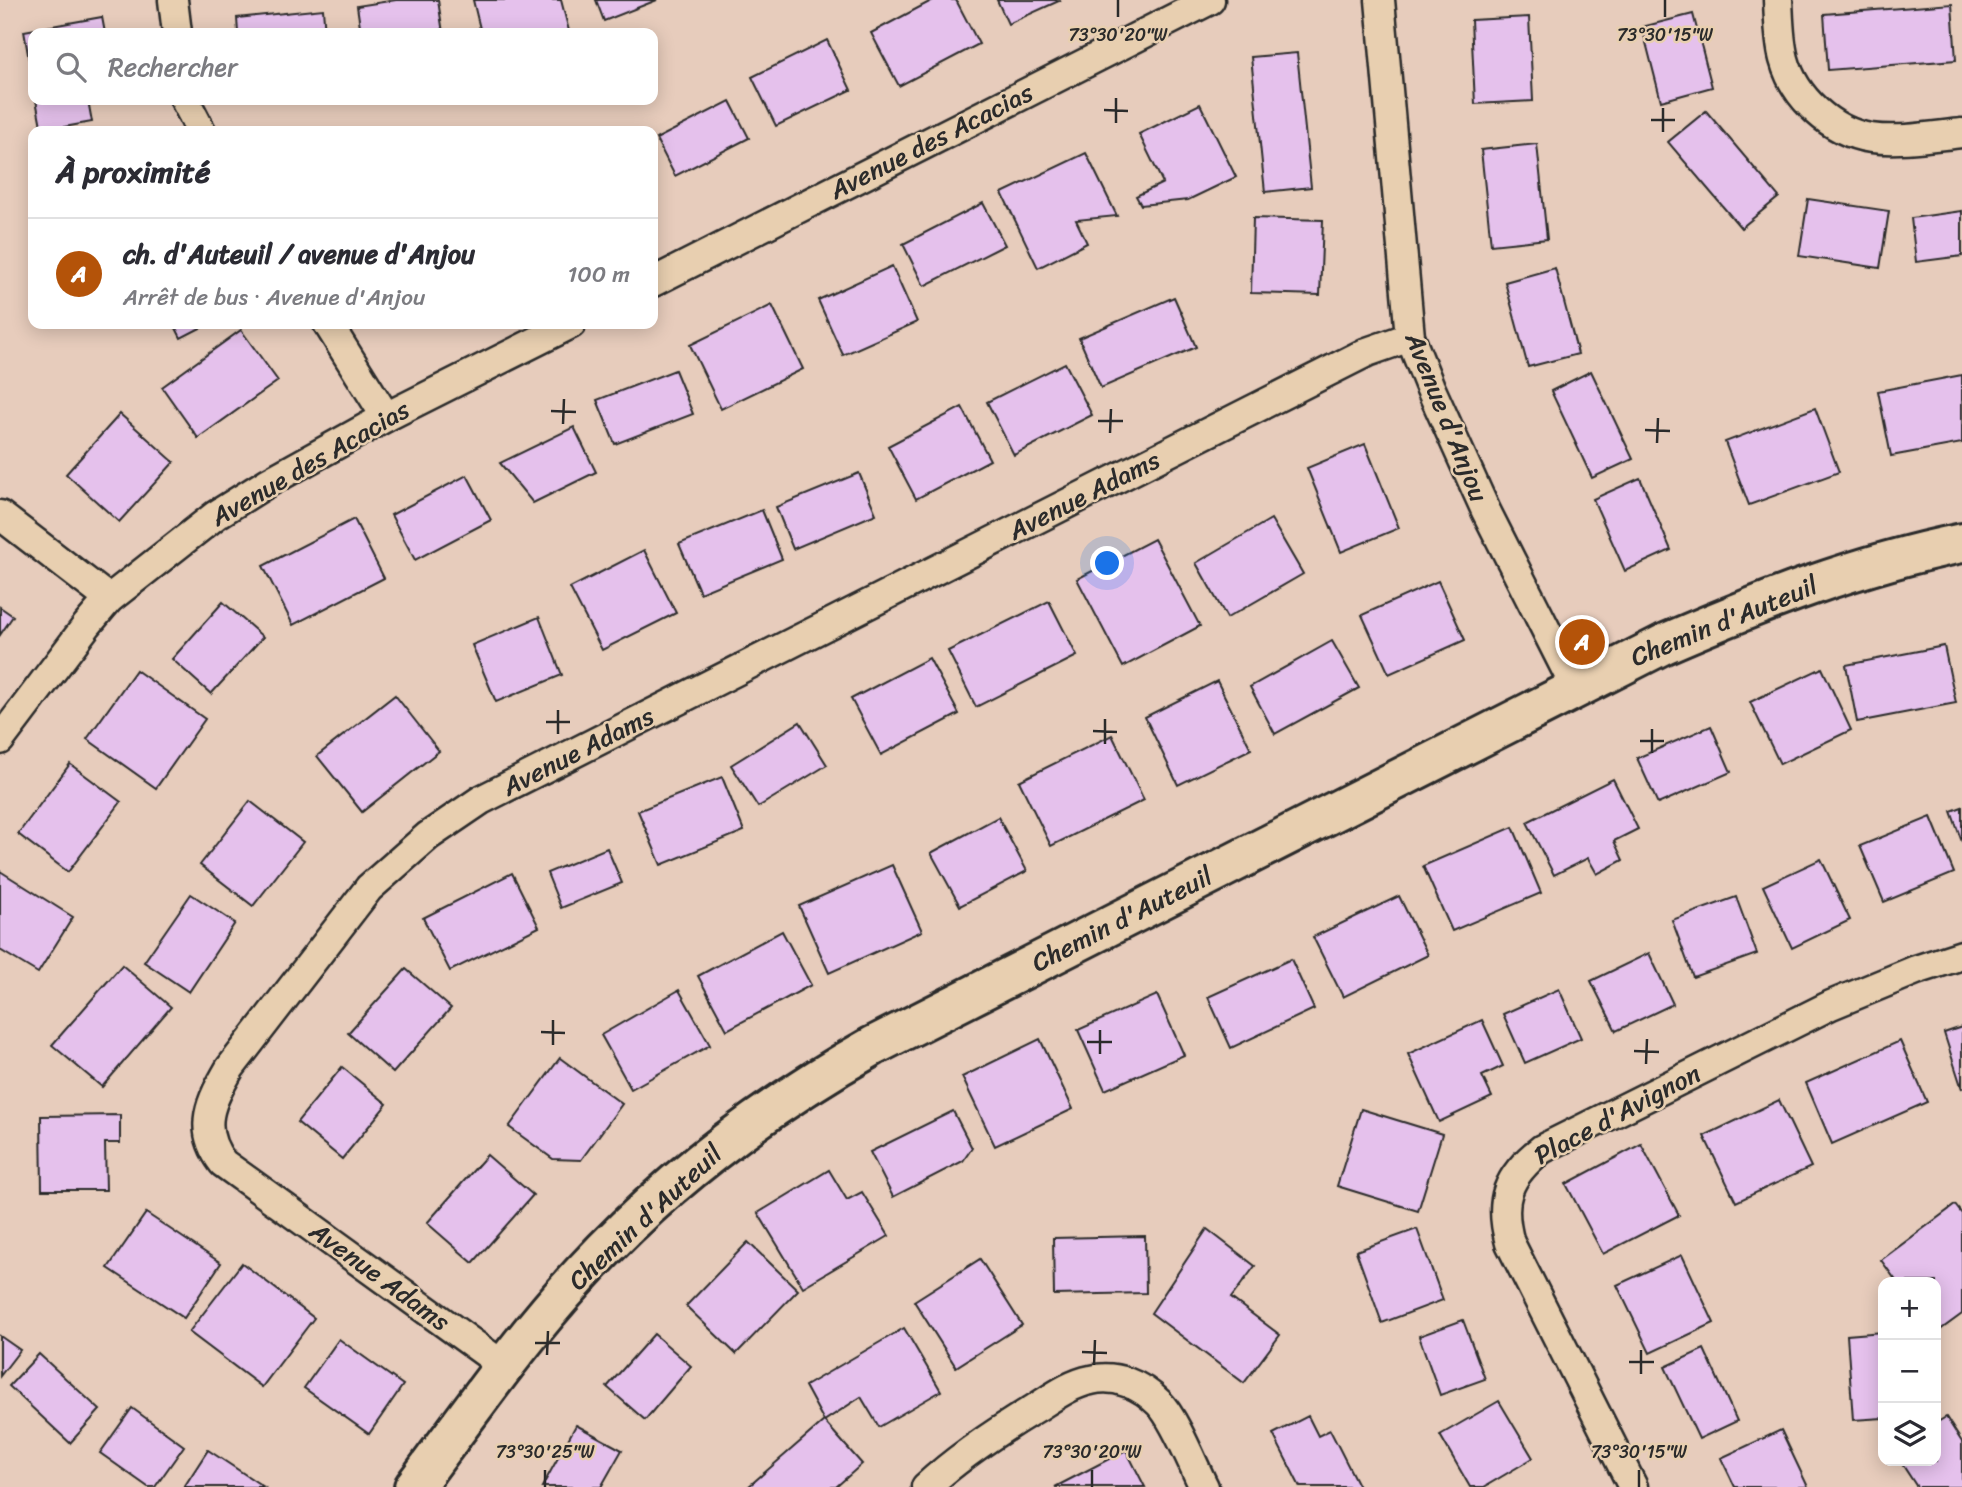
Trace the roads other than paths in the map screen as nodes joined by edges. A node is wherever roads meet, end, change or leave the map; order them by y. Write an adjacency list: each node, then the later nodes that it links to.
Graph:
1 (173, 0): 5 (street)
2 (1210, 0): 9 (street, Avenue des Acacias)
3 (1380, 0): 12 (street, Avenue d'Anjou)
4 (1777, 0): 8 (street)
5 (176, 28)
6 (188, 105): 7 (street)
7 (198, 126)
8 (1962, 133)
9 (658, 279)
10 (331, 329): 13 (street)
11 (561, 329): 13 (street, Avenue des Acacias)
12 (1410, 337): 17 (street, Avenue d'Anjou); 20 (street, Avenue Adams)
13 (386, 417): 16 (street, Avenue des Acacias)
14 (0, 515): 16 (street)
15 (1962, 543): 17 (street, Chemin d'Auteuil)
16 (109, 599): 18 (street, Avenue des Acacias)
17 (1574, 687): 20 (street, Chemin d'Auteuil)
18 (0, 740)
19 (1962, 955): 24 (street, Place d'Avignon)
20 (504, 1366): 21 (street, Chemin d'Auteuil)
21 (414, 1487)
22 (926, 1487): 23 (street)
23 (1204, 1487)
24 (1633, 1487)

